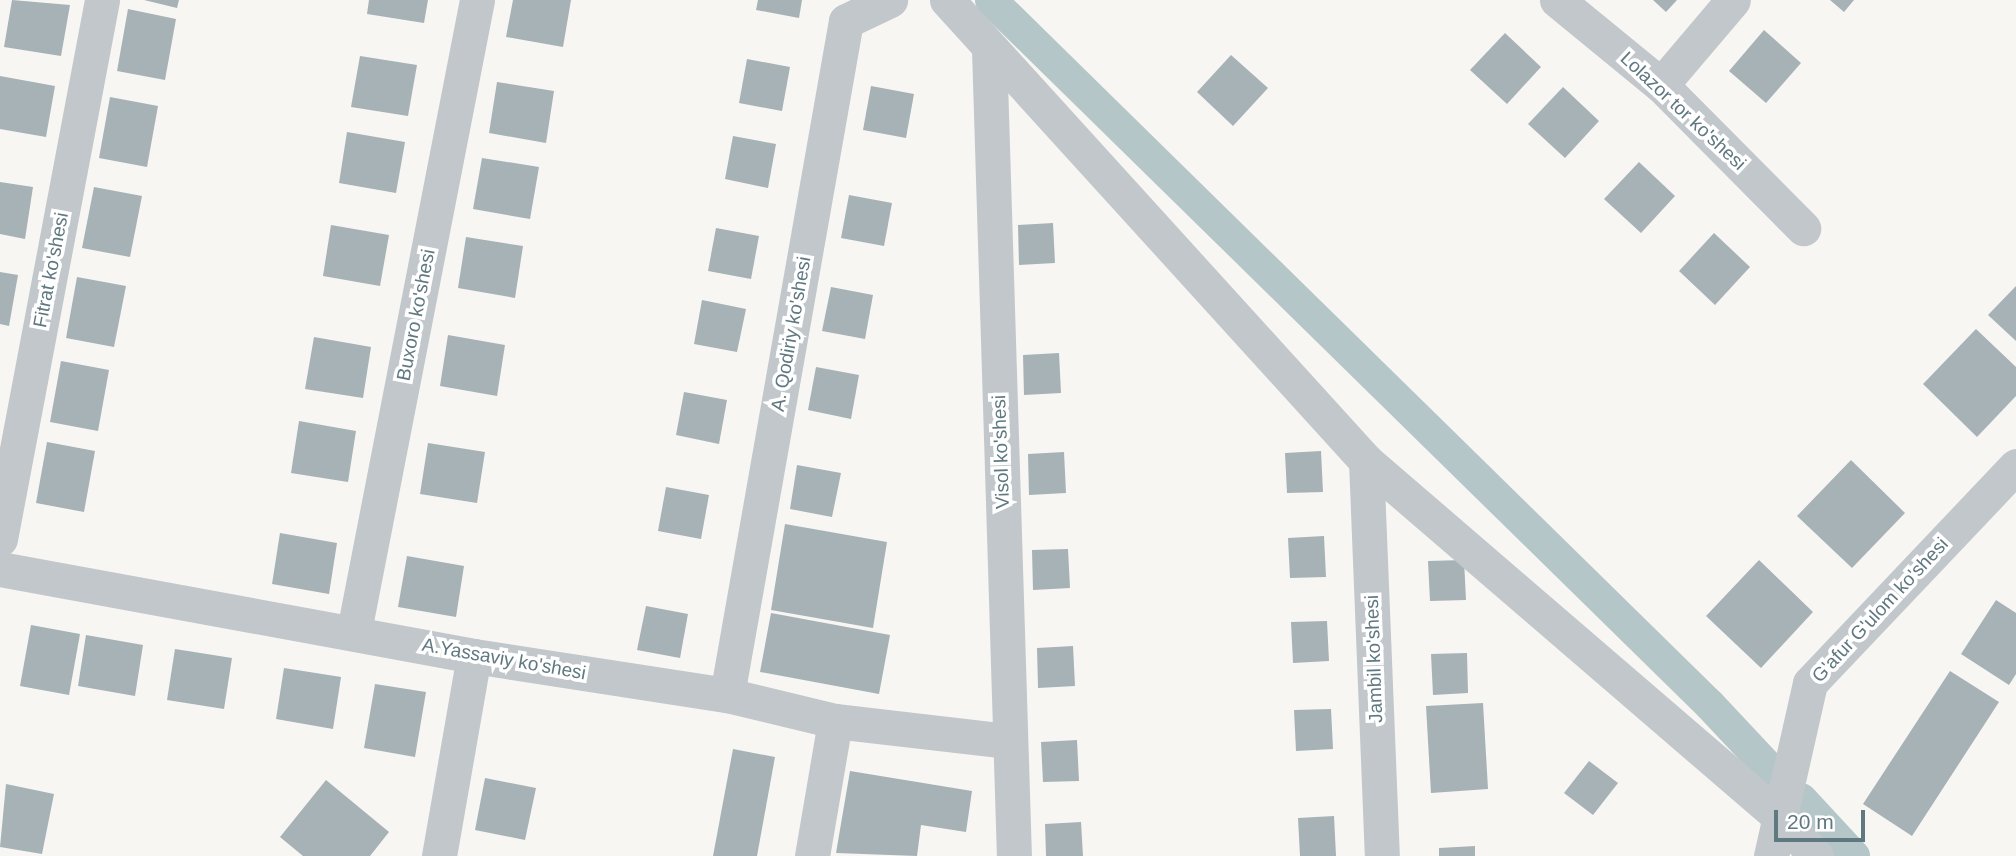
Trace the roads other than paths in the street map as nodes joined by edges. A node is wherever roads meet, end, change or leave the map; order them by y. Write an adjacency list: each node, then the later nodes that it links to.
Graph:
1 (102, 0): 12 (street, Fitrat ko'shesi)
2 (477, 0): 14 (street, Buxoro ko'shesi)
3 (891, 0): 16 (street, A. Qodiriy ko'shesi)
4 (947, 0): 7 (street)
5 (1557, 0): 8 (street, Lolazor tor ko'shesi)
6 (1733, 0): 8 (street)
7 (989, 48): 10 (street); 18 (street, Visol ko'shesi)
8 (1661, 85): 9 (street, Lolazor tor ko'shesi)
9 (1804, 228)
10 (1366, 461): 19 (street); 23 (street, Jambil ko'shesi)
11 (2016, 466): 19 (street, G'afur G'ulom ko'shesi)
12 (0, 540)
13 (0, 569): 14 (street, A.Yassaviy ko'shesi)
14 (354, 631): 15 (street, A.Yassaviy ko'shesi)
15 (474, 656): 16 (street, A.Yassaviy ko'shesi); 20 (street)
16 (727, 695): 17 (street, A.Yassaviy ko'shesi)
17 (835, 721): 18 (street, A.Yassaviy ko'shesi); 21 (street)
18 (1009, 740): 22 (street, Visol ko'shesi)
19 (1782, 819): 24 (street, G'afur G'ulom ko'shesi); 25 (street)
20 (439, 856)
21 (812, 856)
22 (1014, 856)
23 (1382, 856)
24 (1771, 856)
25 (1816, 856)

